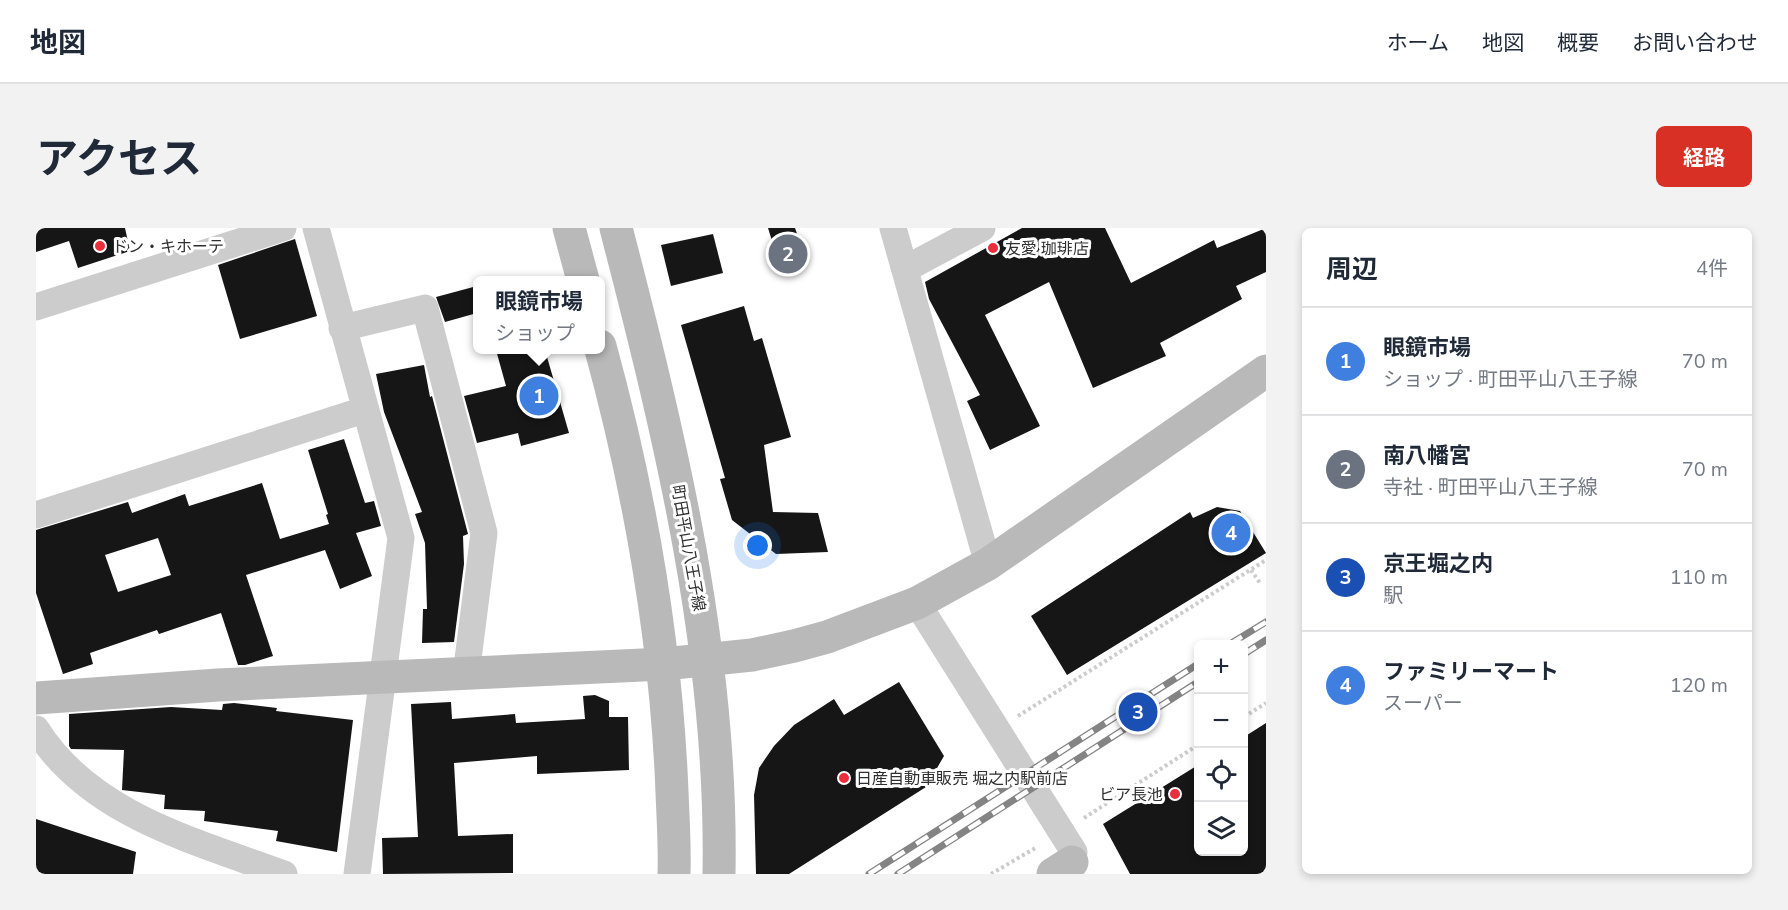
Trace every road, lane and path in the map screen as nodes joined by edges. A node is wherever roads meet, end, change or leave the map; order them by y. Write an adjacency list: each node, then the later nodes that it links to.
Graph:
1 (283, 228): 9 (street)
2 (316, 228): 10 (street)
3 (569, 228): 8 (street)
4 (616, 228): 20 (street, 町田平山八王子線)
5 (893, 228): 7 (street)
6 (982, 228): 7 (street)
7 (905, 269): 16 (street)
8 (582, 276)
9 (36, 307)
10 (342, 328): 13 (street); 22 (street)
11 (602, 354): 21 (street)
12 (1266, 371): 16 (street)
13 (364, 410): 14 (street); 23 (street)
14 (36, 515)
15 (1266, 560): 17 (path)
16 (988, 564): 19 (street)
17 (1251, 570): 18 (path); 28 (path)
18 (1260, 583)
19 (917, 603): 20 (street); 28 (street)
20 (708, 660): 21 (street); 35 (street, 町田平山八王子線)
21 (664, 664): 22 (street); 34 (street)
22 (466, 675): 23 (street)
23 (382, 678): 24 (street); 33 (street)
24 (36, 698)
25 (1266, 703): 26 (path)
26 (1248, 714)
27 (36, 729): 32 (street)
28 (997, 729): 30 (street)
29 (1194, 748): 30 (path)
30 (1061, 832): 31 (street); 36 (path)
31 (1063, 868)
32 (284, 874)
33 (357, 874)
34 (674, 874)
35 (719, 874)
36 (991, 874)

